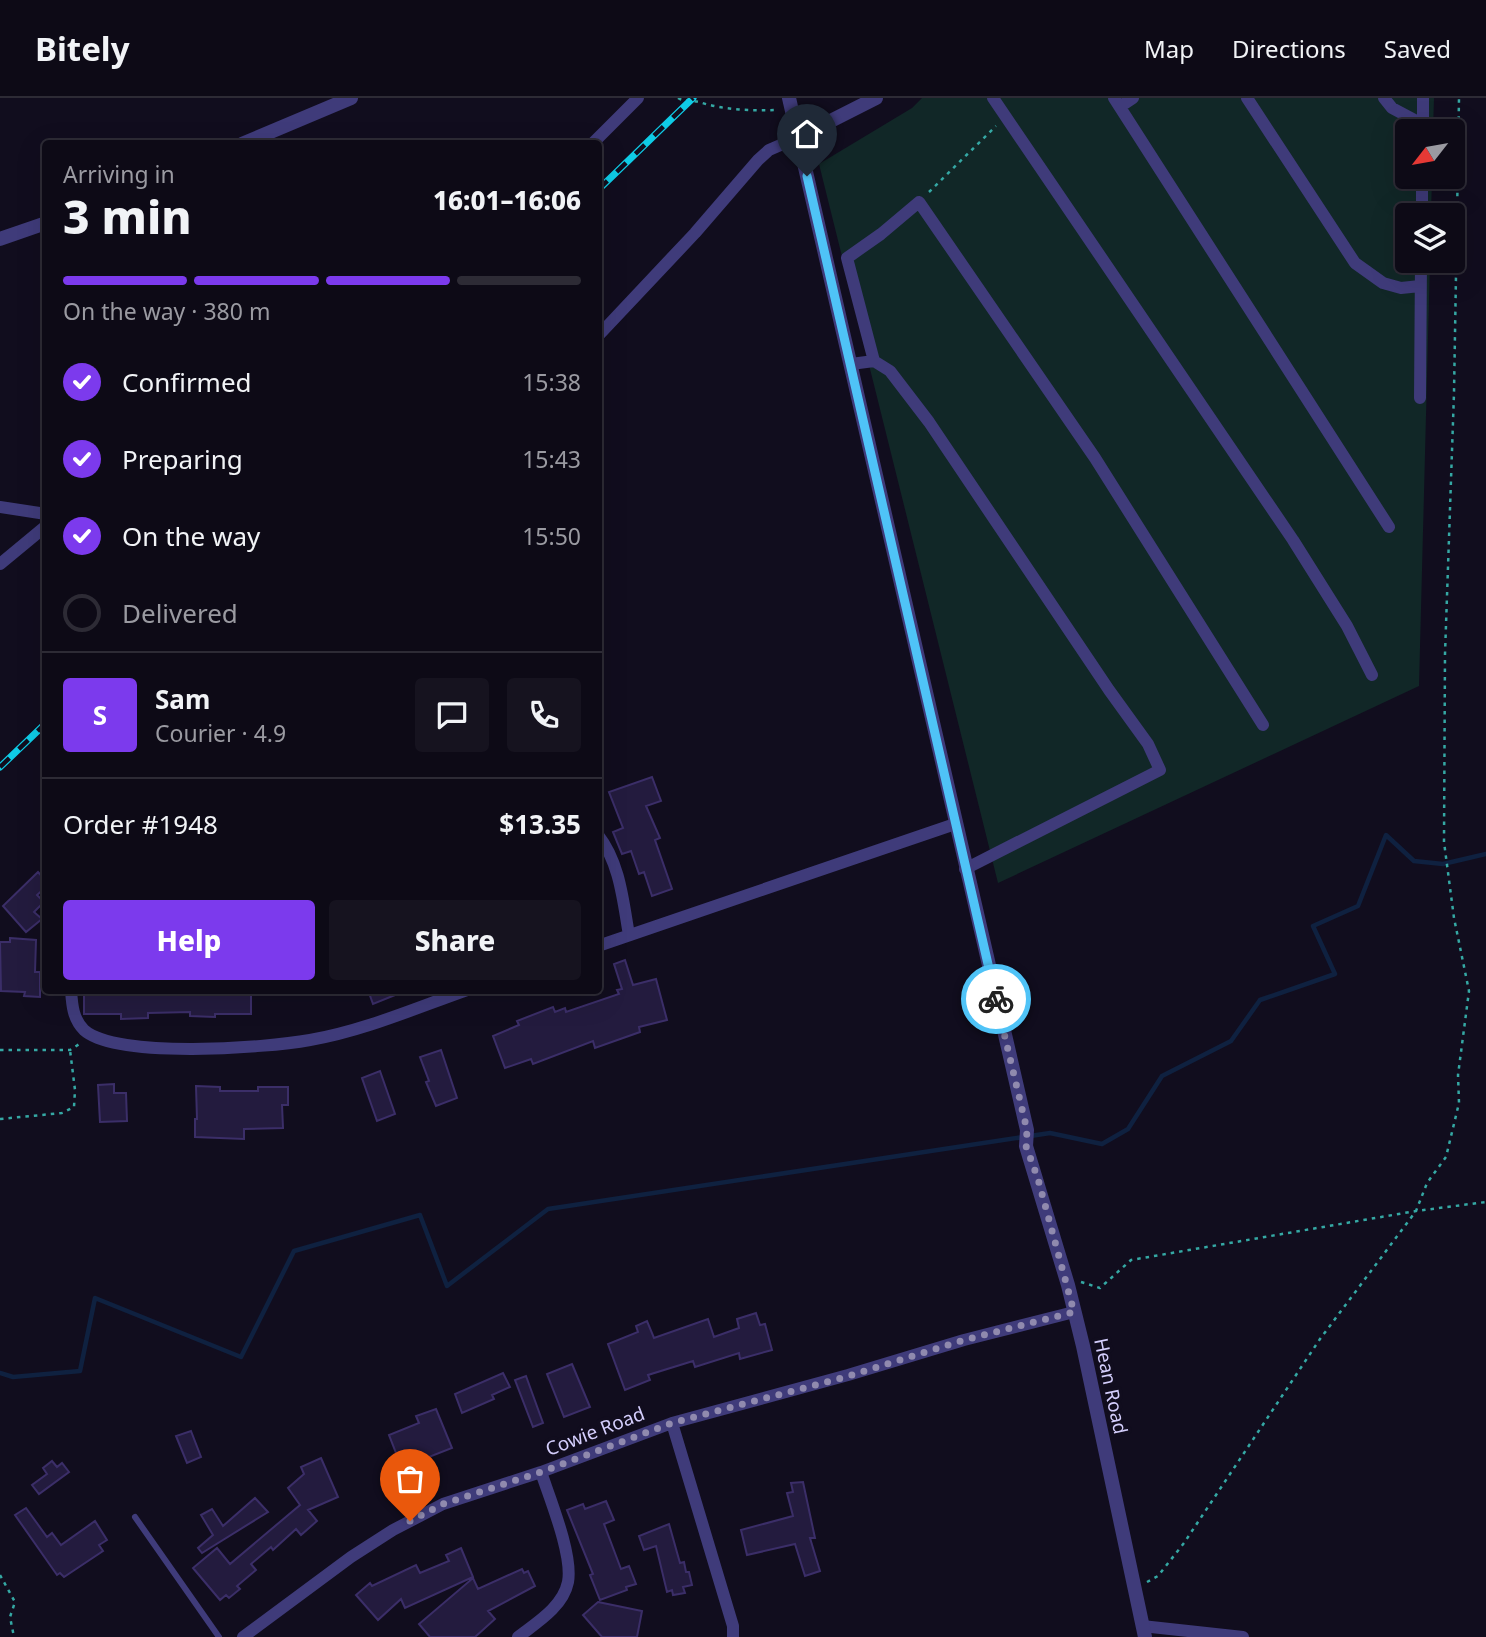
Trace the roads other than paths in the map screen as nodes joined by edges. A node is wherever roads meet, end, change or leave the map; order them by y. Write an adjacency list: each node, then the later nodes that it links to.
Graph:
1 (351, 98): 14 (street)
2 (639, 98): 15 (street)
3 (876, 98): 13 (street)
4 (993, 98): 29 (street)
5 (1133, 98): 9 (street)
6 (1247, 98): 19 (street)
7 (1384, 98): 11 (street)
8 (1423, 98): 12 (street)
9 (1118, 102): 26 (street)
10 (790, 104): 13 (street)
11 (1409, 119)
12 (1423, 119)
13 (799, 137): 20 (street); 22 (street)
14 (251, 140)
15 (596, 140)
16 (42, 224): 17 (street)
17 (0, 239)
18 (1421, 273): 19 (street)
19 (1420, 286): 23 (street)
20 (602, 332)
21 (874, 361): 22 (street); 30 (street); 33 (street)
22 (851, 364): 31 (street)
23 (1420, 398)
24 (0, 507): 25 (street)
25 (42, 513)
26 (1389, 527)
27 (42, 529): 28 (street)
28 (0, 564)
29 (1372, 675)
30 (1263, 724)
31 (955, 824): 33 (street); 34 (street)
32 (602, 840): 34 (street)
33 (965, 869): 38 (street, Hean Road)
34 (629, 935): 35 (street)
35 (602, 945)
36 (71, 994): 37 (street)
37 (455, 994)
38 (1074, 1312): 39 (street, Cowie Road); 42 (street, Hean Road)
39 (672, 1423): 40 (street, Cowie Road); 46 (street)
40 (541, 1472): 44 (street, Cowie Road); 45 (street)
41 (135, 1517): 43 (lane)
42 (1143, 1632): 47 (street)
43 (219, 1637)
44 (243, 1637)
45 (518, 1637)
46 (733, 1637)
47 (1243, 1637)

